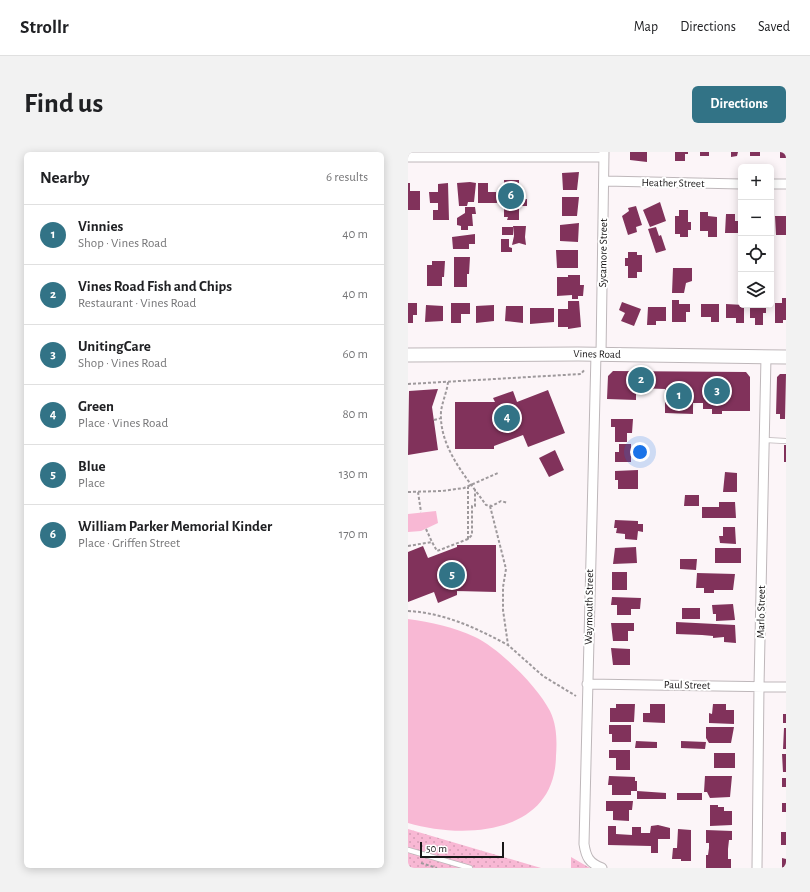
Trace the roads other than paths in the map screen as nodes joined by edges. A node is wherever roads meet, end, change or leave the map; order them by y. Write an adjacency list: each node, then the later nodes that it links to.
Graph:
1 (604, 154): 2 (street); 3 (street, Sycamore Street)
2 (408, 157)
3 (605, 182): 4 (street, Heather Street); 7 (street, Sycamore Street)
4 (738, 184)
5 (774, 184): 6 (street)
6 (786, 184)
7 (599, 354): 8 (main road, Vines Road); 9 (main road, Vines Road); 13 (street, Waymouth Street)
8 (408, 355)
9 (766, 357): 10 (main road, Vines Road); 11 (street, Marlo Street)
10 (786, 357)
11 (764, 440): 12 (lane); 14 (street, Marlo Street)
12 (786, 441)
13 (587, 684): 14 (street, Paul Street); 18 (street, Waymouth Street)
14 (759, 686): 15 (street, Paul Street); 19 (street, Marlo Street)
15 (786, 687)
16 (408, 850): 17 (lane)
17 (470, 868)
18 (602, 868)
19 (757, 868)

